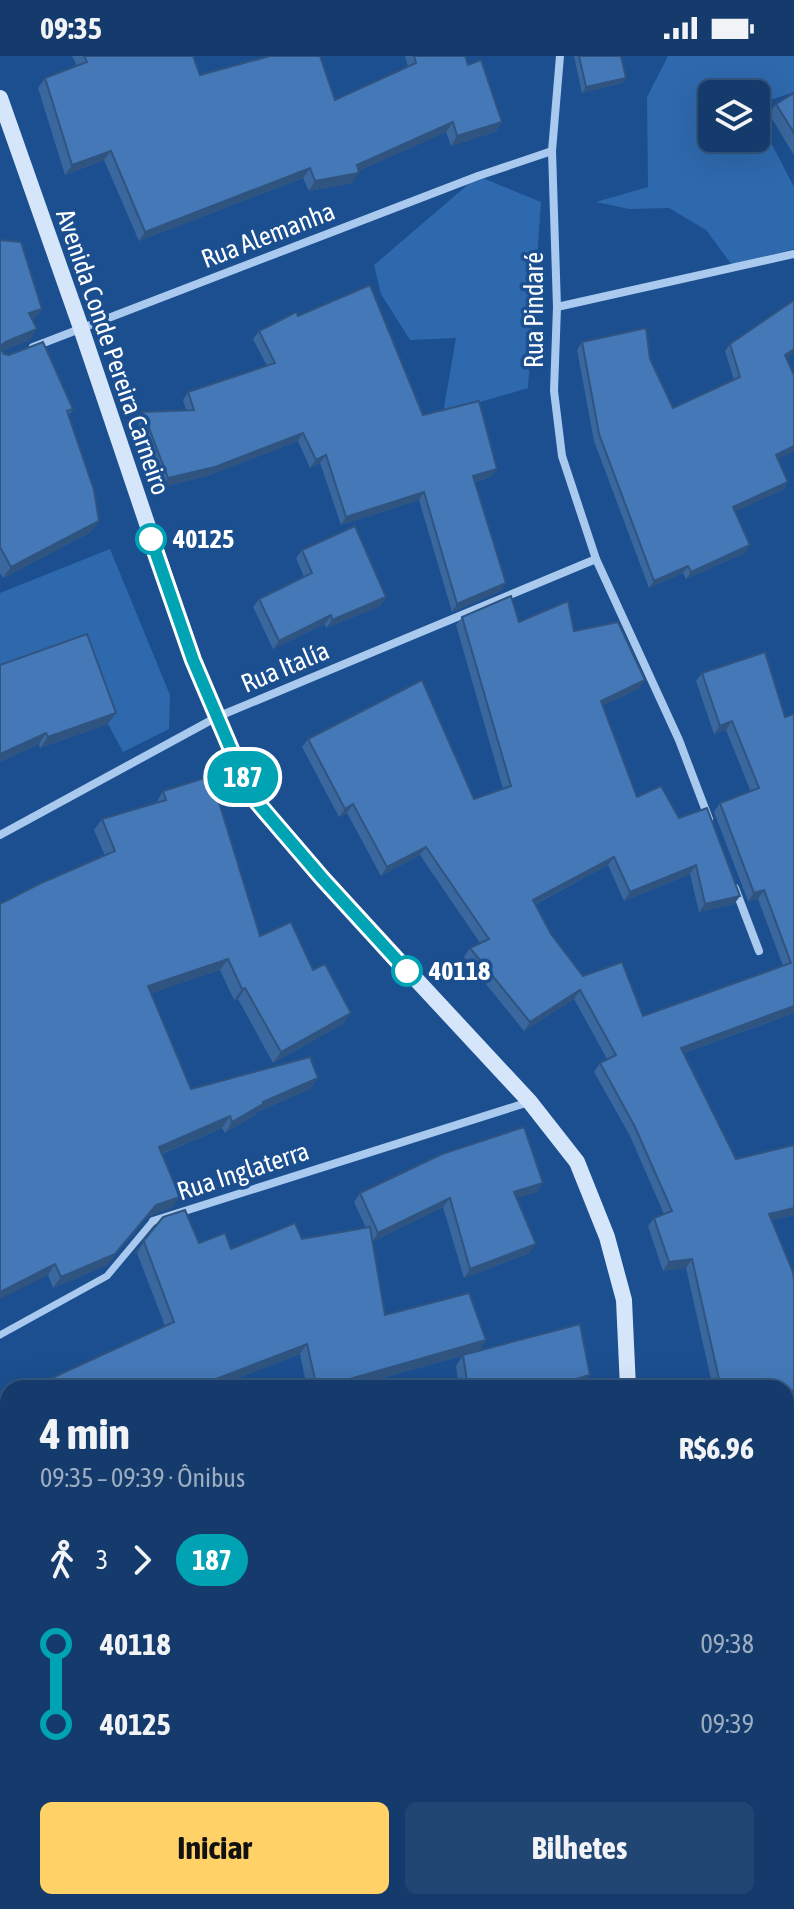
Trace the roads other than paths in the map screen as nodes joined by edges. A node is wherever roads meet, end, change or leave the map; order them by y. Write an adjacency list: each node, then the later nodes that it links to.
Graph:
1 (560, 56): 3 (street, Rua Pindaré)
2 (0, 98): 6 (main road, Avenida Conde Pereira Carneiro)
3 (552, 151): 5 (street, Rua Pindaré); 6 (street, Rua Alemanha)
4 (794, 254): 5 (street)
5 (557, 307): 8 (street, Rua Pindaré)
6 (81, 328): 7 (street, Rua Alemanha); 9 (main road, Avenida Conde Pereira Carneiro)
7 (27, 349)
8 (596, 559): 9 (street, Rua Italía); 10 (street, Rua Pindaré)
9 (217, 717): 11 (street, Rua Italía); 14 (main road, Avenida Conde Pereira Carneiro)
10 (711, 824)
11 (0, 835)
12 (732, 880): 13 (street)
13 (759, 951)
14 (530, 1102): 15 (street, Rua Inglaterra); 17 (main road, Avenida Conde Pereira Carneiro)
15 (153, 1221): 16 (street, Rua Inglaterra)
16 (0, 1335)
17 (628, 1380)

